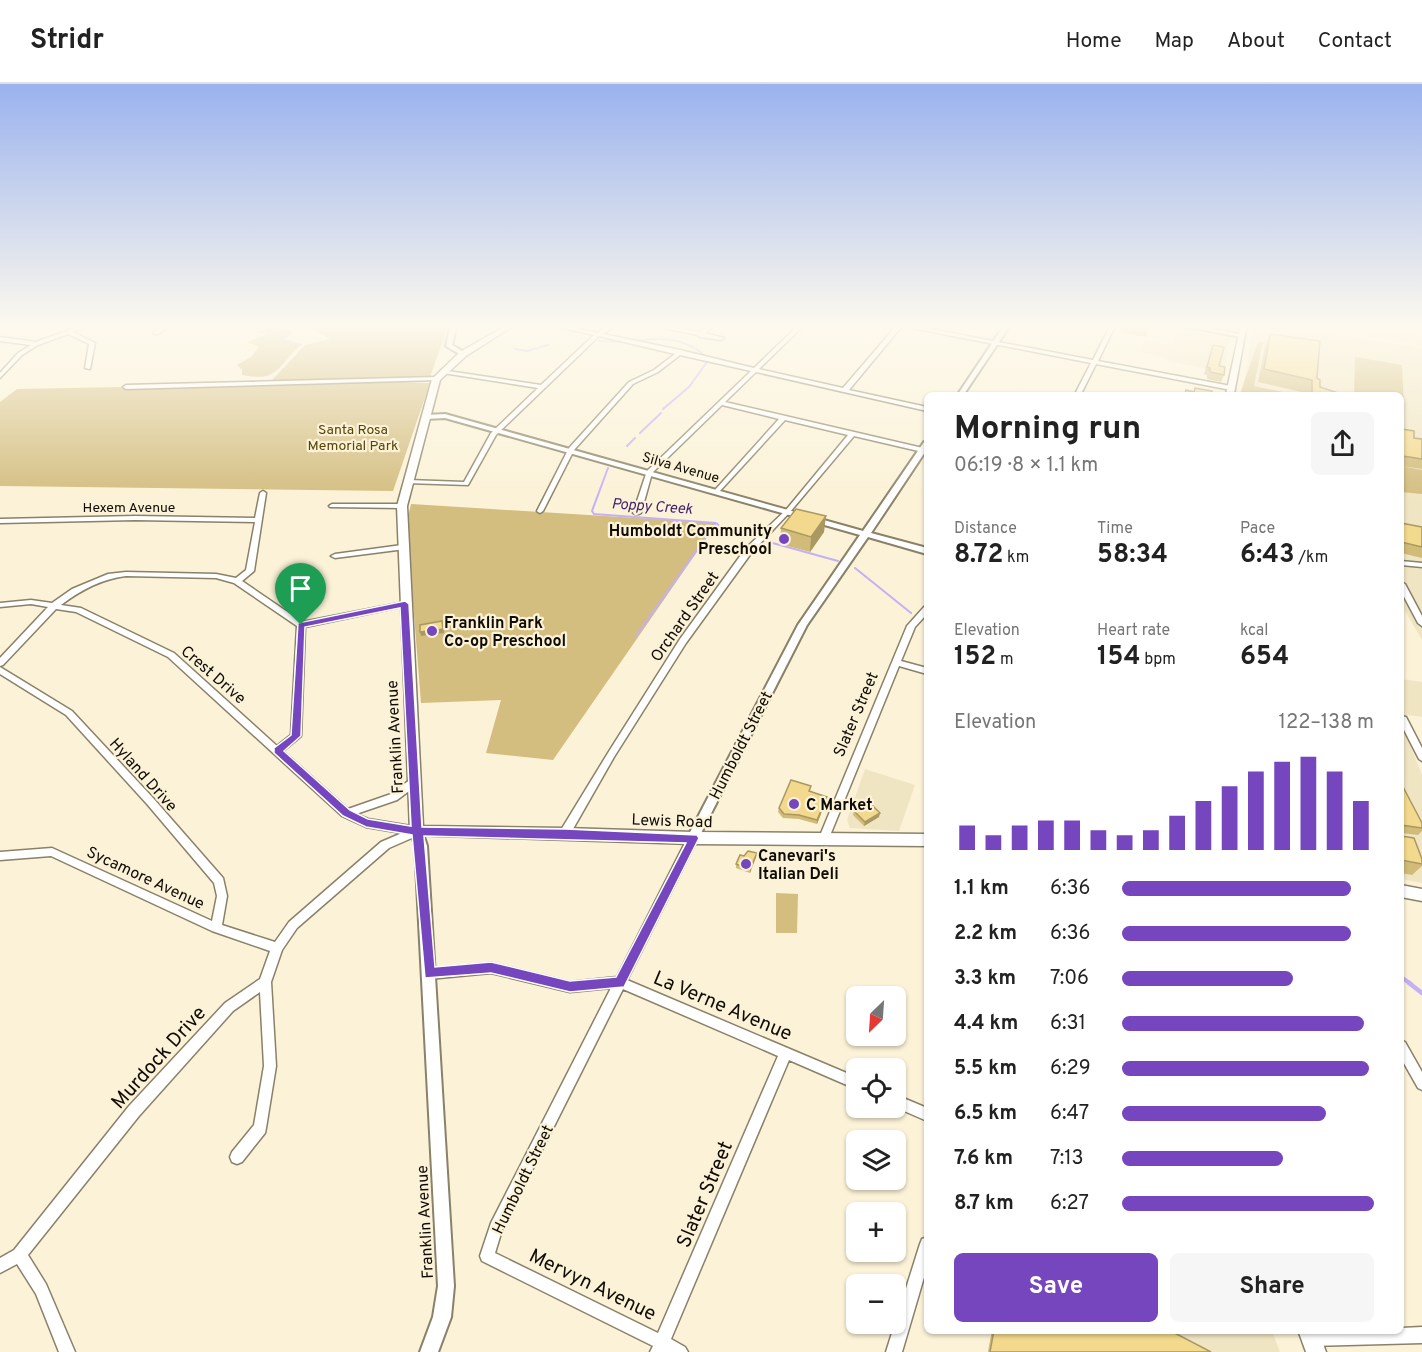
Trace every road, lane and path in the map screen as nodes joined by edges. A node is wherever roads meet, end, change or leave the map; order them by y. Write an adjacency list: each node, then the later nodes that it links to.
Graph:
1 (274, 383): 10 (street)
2 (435, 383): 16 (main road, Franklin Avenue)
3 (518, 383): 11 (street)
4 (545, 383): 11 (street)
5 (631, 383): 21 (street)
6 (740, 383): 14 (street)
7 (815, 383): 12 (street)
8 (851, 383): 12 (street)
9 (1193, 383): 13 (street)
10 (126, 387)
11 (541, 387): 18 (street)
12 (845, 390): 15 (street)
13 (1230, 391)
14 (720, 403): 17 (street); 23 (street)
15 (924, 408)
16 (426, 417): 18 (street, Silva Avenue); 24 (main road, Franklin Avenue)
17 (783, 418): 19 (street); 25 (street)
18 (497, 430): 21 (street, Silva Avenue); 24 (street)
19 (851, 435): 20 (street); 30 (street, Orchard Street)
20 (924, 448)
21 (571, 449): 23 (street, Silva Avenue); 29 (street)
22 (924, 451): 34 (street, Humboldt Street)
23 (649, 472): 25 (street, Silva Avenue); 31 (street)
24 (408, 482): 28 (main road, Franklin Avenue)
25 (717, 491): 30 (street, Silva Avenue)
26 (263, 493): 32 (street)
27 (332, 506): 28 (street)
28 (402, 506): 35 (main road, Franklin Avenue)
29 (540, 511)
30 (788, 511): 34 (street, Silva Avenue); 58 (street, Orchard Street)
31 (637, 513)
32 (258, 520): 33 (street, Hexem Avenue); 40 (street)
33 (0, 521)
34 (866, 533): 36 (street, Silva Avenue); 59 (street, Humboldt Street)
35 (402, 547): 37 (street); 42 (main road, Franklin Avenue)
36 (924, 550)
37 (335, 556)
38 (1404, 563): 39 (street)
39 (1422, 565)
40 (237, 581): 44 (street); 47 (street)
41 (1404, 590): 46 (street)
42 (405, 604): 47 (street); 55 (main road, Franklin Avenue)
43 (0, 605): 44 (street, Crest Drive)
44 (55, 605): 49 (street); 53 (street, Crest Drive)
45 (924, 612): 48 (street, Slater Street)
46 (1422, 623)
47 (301, 625): 53 (street)
48 (896, 662): 50 (street); 60 (street, Slater Street)
49 (0, 663)
50 (924, 669)
51 (0, 670): 65 (street, Hyland Drive)
52 (1404, 721): 54 (street)
53 (278, 750): 56 (street, Crest Drive)
54 (1422, 757)
55 (414, 782): 56 (street); 57 (main road, Franklin Avenue)
56 (346, 813): 57 (street, Crest Drive)
57 (417, 831): 58 (main road, Lewis Road); 66 (street); 67 (street, Franklin Avenue)
58 (566, 833): 59 (main road, Lewis Road)
59 (693, 838): 60 (main road, Lewis Road); 69 (street, Humboldt Street)
60 (824, 838): 61 (main road, Lewis Road)
61 (924, 840)
62 (0, 856): 65 (street, Sycamore Avenue)
63 (1404, 892): 64 (main road)
64 (1422, 895)
65 (216, 928): 66 (street, Sycamore Avenue)
66 (277, 948): 68 (street)
67 (429, 974): 69 (street, La Verne Avenue); 85 (street, Franklin Avenue)
68 (265, 982): 76 (street); 78 (street, Murdock Drive)
69 (619, 982): 71 (street, La Verne Avenue); 79 (street, Humboldt Street)
70 (1404, 1051): 73 (street)
71 (786, 1052): 72 (street, La Verne Avenue); 83 (street, Slater Street)
72 (846, 1079)
73 (1422, 1084)
74 (906, 1106): 75 (street)
75 (924, 1114)
76 (237, 1157)
77 (924, 1254): 87 (street)
78 (19, 1255): 80 (street); 84 (street)
79 (487, 1256): 83 (street, Mervyn Avenue)
80 (0, 1266)
81 (1422, 1335): 82 (street)
82 (1312, 1340)
83 (660, 1347): 86 (street, Mervyn Avenue)
84 (67, 1352)
85 (429, 1352)
86 (680, 1352)
87 (894, 1352)

